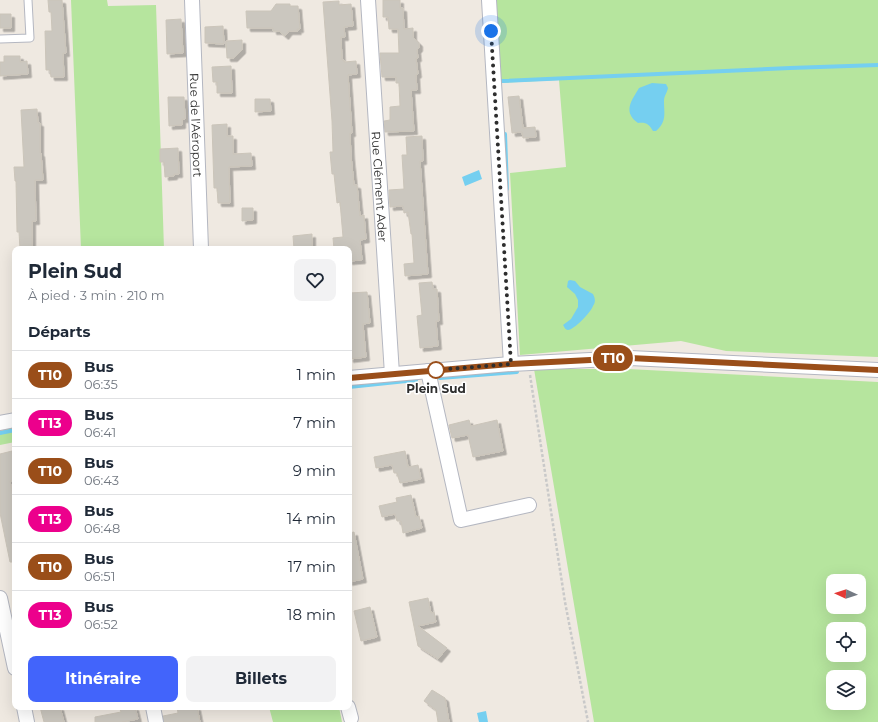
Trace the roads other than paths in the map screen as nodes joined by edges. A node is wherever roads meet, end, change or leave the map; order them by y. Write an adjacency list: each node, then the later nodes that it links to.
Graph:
1 (28, 0): 5 (lane)
2 (192, 0): 6 (street, Rue de l'Aéroport)
3 (368, 0): 10 (street, Rue Clément Ader)
4 (489, 0): 7 (street)
5 (0, 39)
6 (201, 246)
7 (511, 364): 8 (street); 9 (street)
8 (878, 370)
9 (428, 371): 10 (street); 14 (street)
10 (392, 374): 11 (street)
11 (352, 378)
12 (12, 421): 13 (street)
13 (0, 423)
14 (529, 504)
15 (0, 598): 16 (street)
16 (12, 654)
17 (25, 710): 19 (street)
18 (154, 710): 20 (street)
19 (27, 722)
20 (156, 722)

